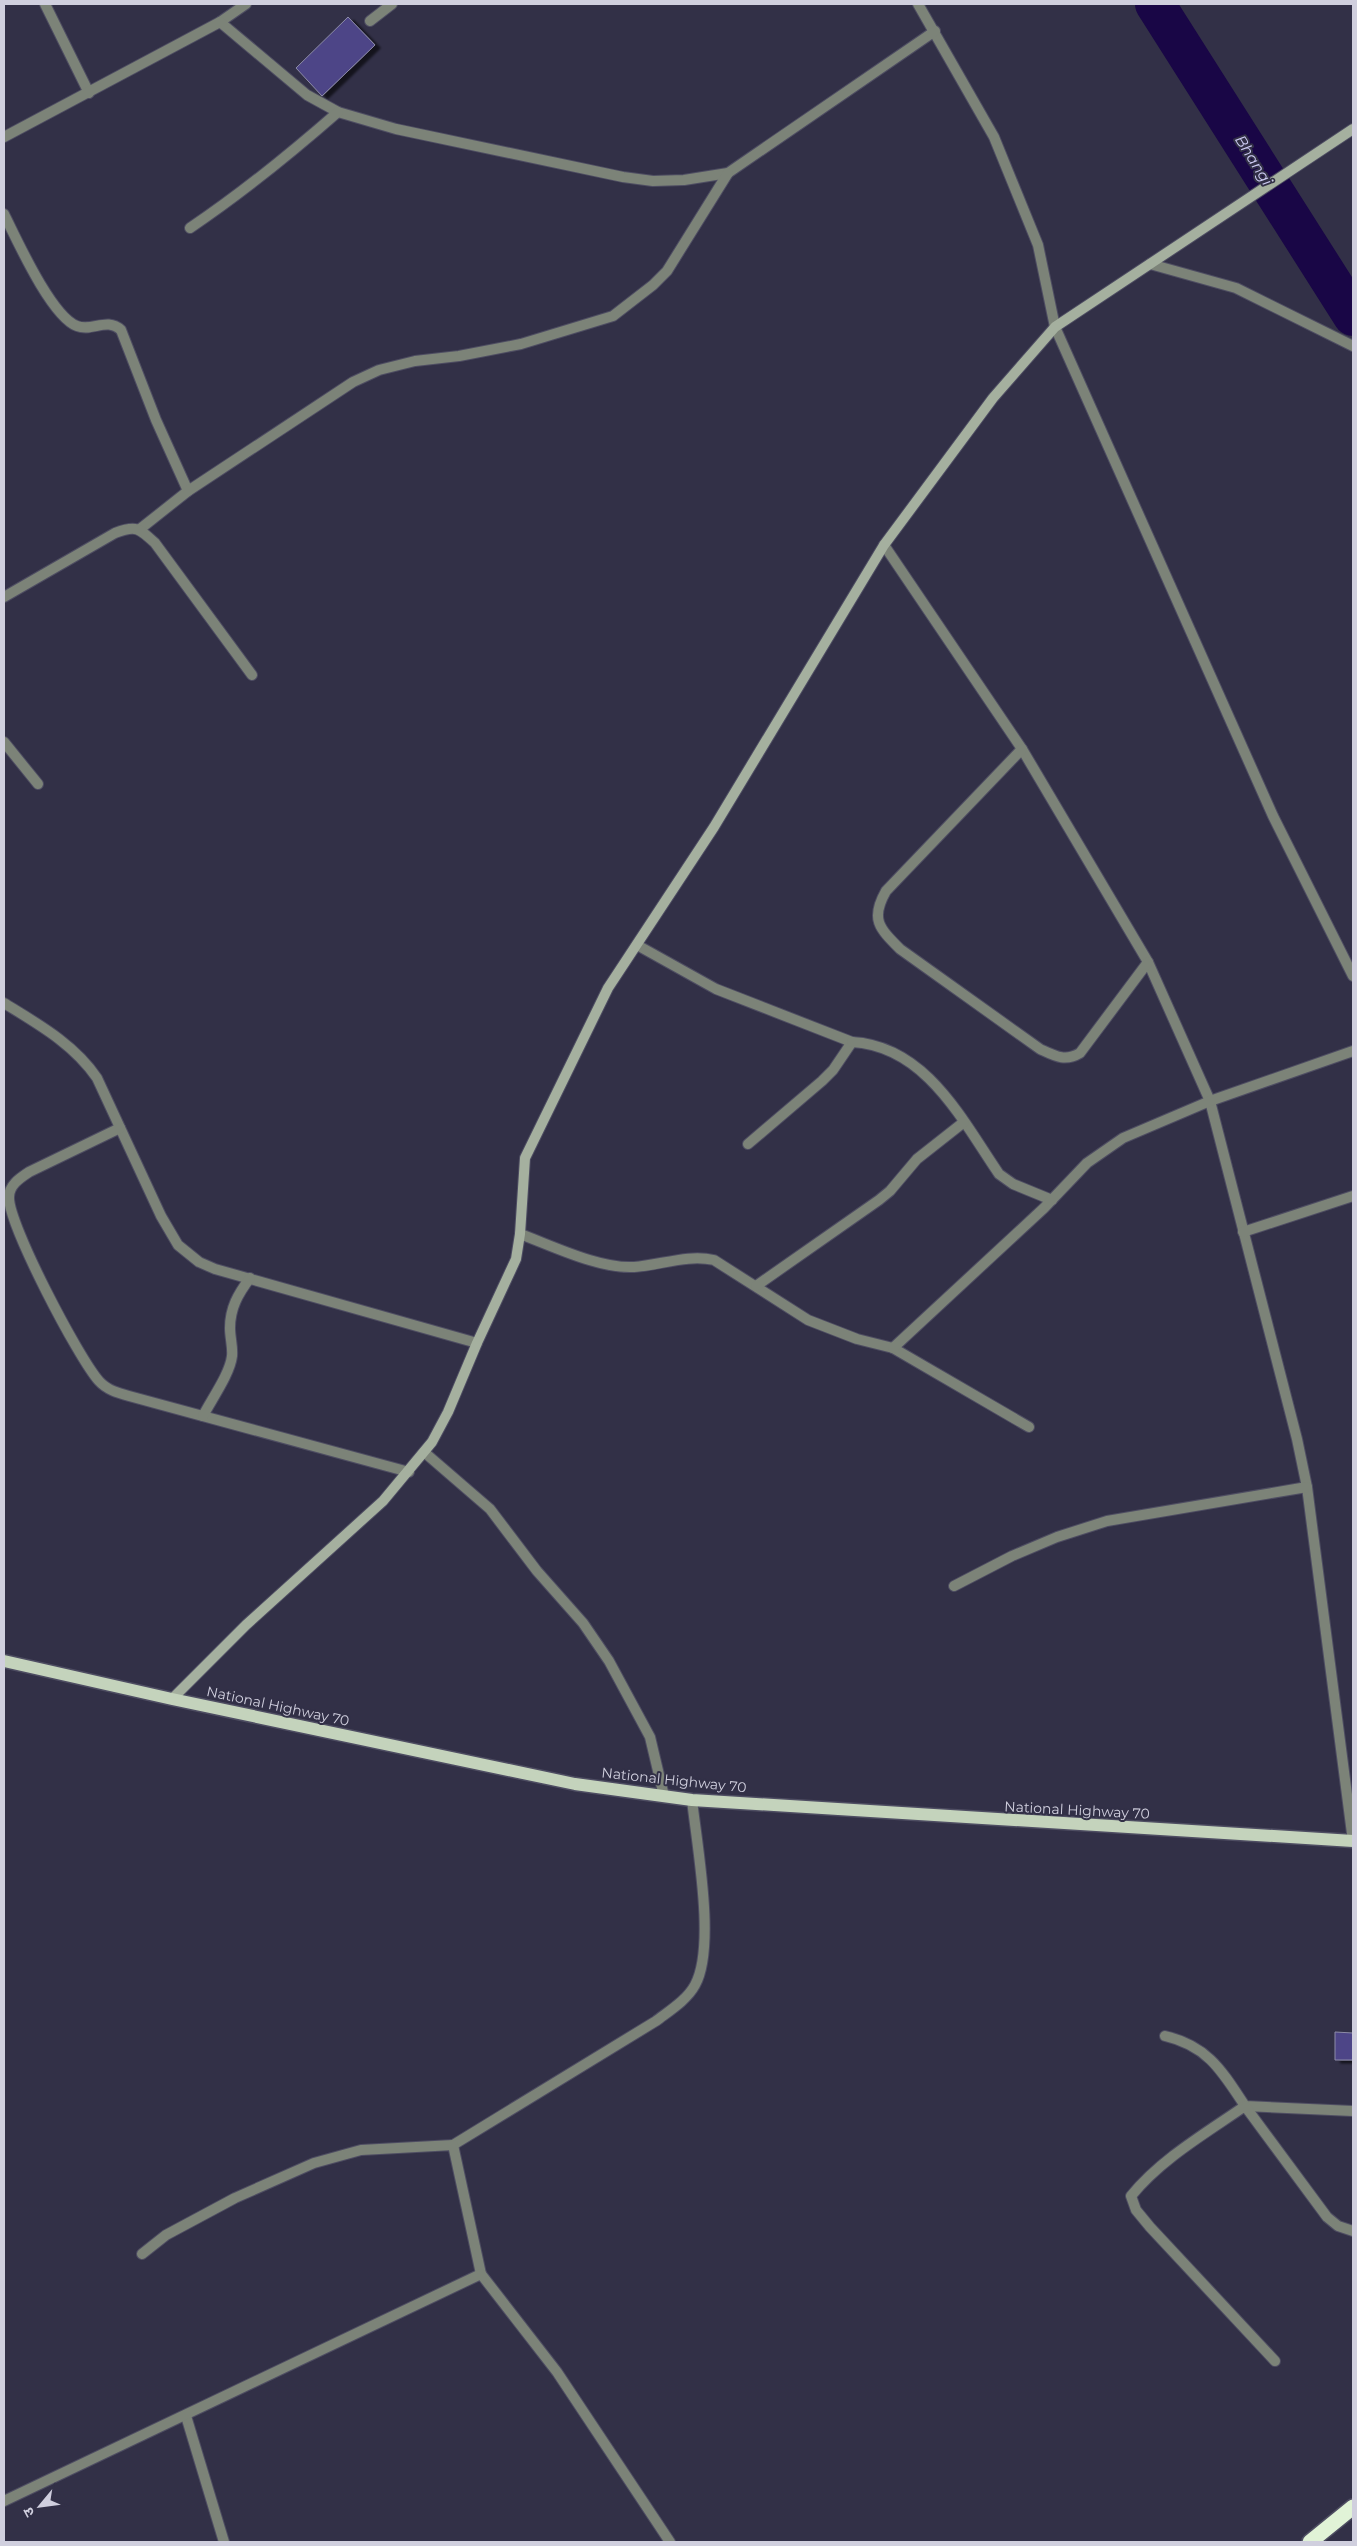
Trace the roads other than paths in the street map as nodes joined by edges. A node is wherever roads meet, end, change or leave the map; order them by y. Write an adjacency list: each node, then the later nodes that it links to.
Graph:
1 (45, 4): 8 (street)
2 (246, 4): 6 (street)
3 (392, 4): 5 (street)
4 (918, 4): 7 (street)
5 (370, 21)
6 (220, 22): 8 (street); 9 (street)
7 (935, 31): 12 (street); 16 (street)
8 (89, 93): 11 (street)
9 (338, 112): 12 (street); 14 (street)
10 (1353, 129): 15 (main road)
11 (4, 137)
12 (728, 173): 18 (street)
13 (4, 214): 18 (street)
14 (190, 228)
15 (1150, 264): 16 (main road); 17 (street)
16 (1055, 327): 20 (main road); 28 (street)
17 (1353, 346)
18 (188, 491): 19 (street)
19 (140, 529): 21 (street); 22 (street)
20 (884, 545): 24 (street); 26 (main road)
21 (4, 597)
22 (252, 675)
23 (4, 742): 25 (street)
24 (1022, 749): 27 (street); 27 (street)
25 (38, 784)
26 (637, 945): 30 (street); 39 (main road)
27 (1148, 962): 32 (street)
28 (1353, 976)
29 (4, 1003): 34 (street)
30 (852, 1042): 33 (street); 35 (street)
31 (1353, 1051): 32 (street)
32 (1210, 1100): 37 (street); 38 (street)
33 (964, 1122): 37 (street); 41 (street)
34 (120, 1128): 40 (street); 44 (street)
35 (748, 1144)
36 (1353, 1196): 38 (street)
37 (1052, 1200): 43 (street)
38 (1243, 1232): 48 (street)
39 (520, 1234): 41 (street); 42 (main road)
40 (250, 1278): 42 (street); 44 (street)
41 (756, 1286): 43 (street)
42 (477, 1343): 46 (main road)
43 (893, 1348): 45 (street)
44 (203, 1416): 47 (street)
45 (1029, 1427)
46 (424, 1452): 47 (main road); 52 (street)
47 (409, 1472): 51 (main road)
48 (1307, 1487): 49 (street); 54 (street)
49 (954, 1586)
50 (4, 1661): 51 (main road, National Highway 70)
51 (172, 1699): 52 (main road, National Highway 70)
52 (664, 1796): 53 (main road, National Highway 70)
53 (692, 1800): 54 (main road, National Highway 70); 58 (street)
54 (1353, 1841)
55 (1165, 2036): 56 (street)
56 (1245, 2106): 57 (street); 59 (street); 62 (street)
57 (1353, 2111)
58 (453, 2145): 60 (street); 61 (street)
59 (1353, 2231)
60 (142, 2254)
61 (481, 2274): 63 (street); 67 (street)
62 (1275, 2361)
63 (186, 2416): 64 (street); 66 (street)
64 (4, 2501)
65 (1353, 2507): 68 (highway)
66 (224, 2542)
67 (670, 2542)
68 (1310, 2542)

